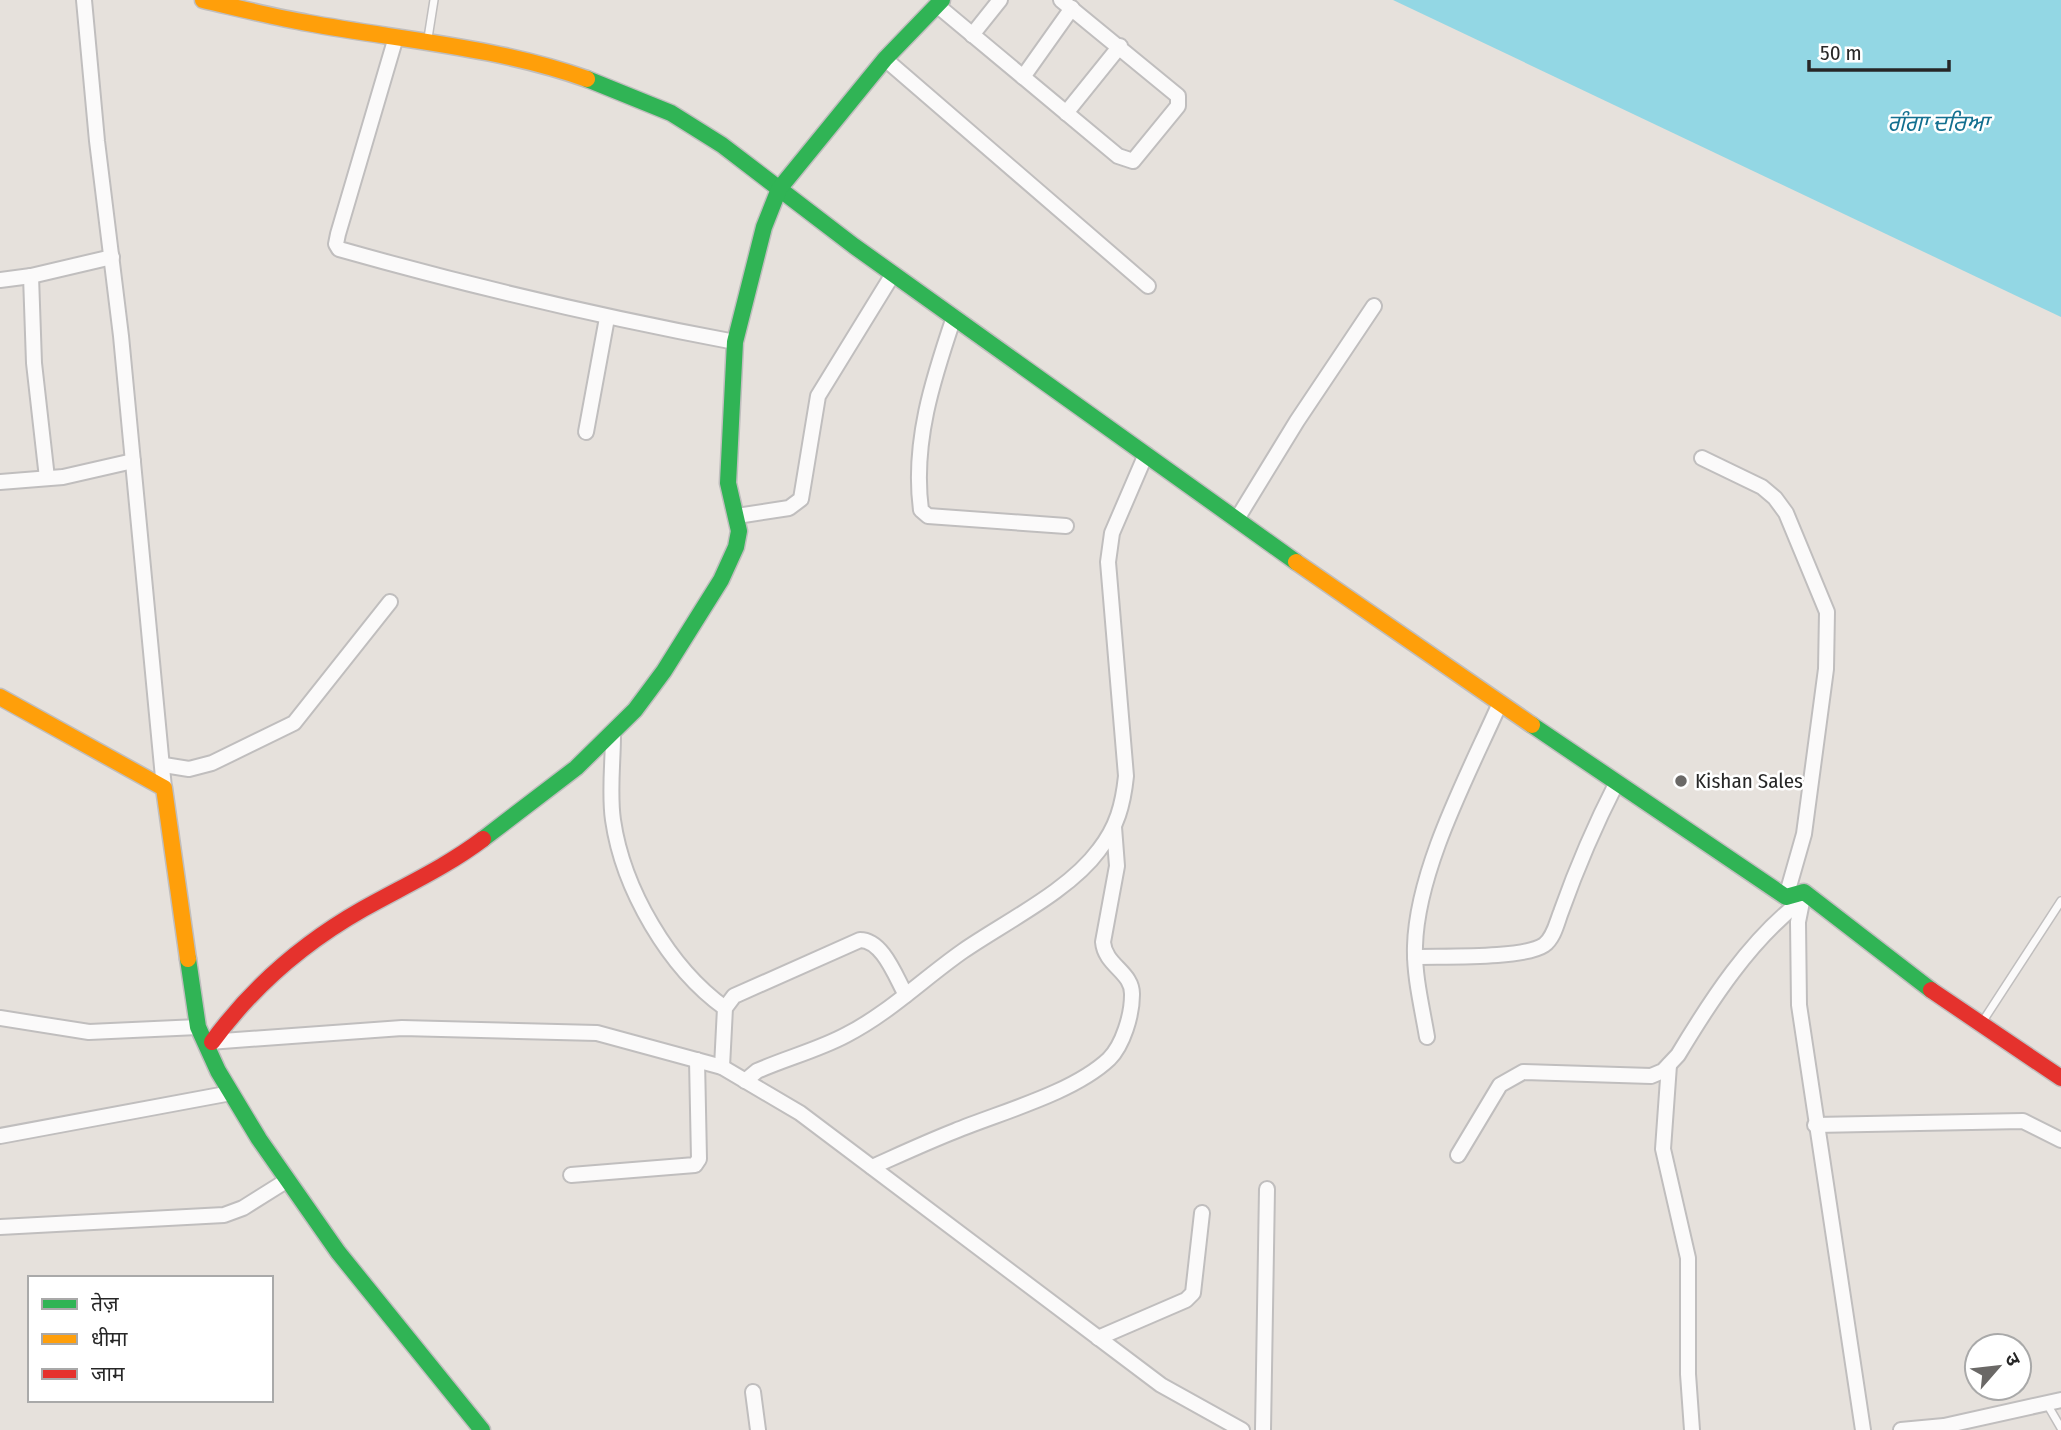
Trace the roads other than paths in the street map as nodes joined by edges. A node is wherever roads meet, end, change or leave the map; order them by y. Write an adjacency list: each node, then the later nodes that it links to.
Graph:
1 (83, 0): 15 (street)
2 (203, 0): 8 (street)
3 (434, 0): 9 (lane)
4 (1000, 0): 7 (street)
5 (940, 3): 7 (street); 11 (street)
6 (1067, 4): 10 (street); 12 (street)
7 (972, 35): 12 (street)
8 (396, 37): 9 (street); 22 (street)
9 (428, 42): 14 (street)
10 (1120, 46): 13 (street); 13 (street)
11 (885, 60): 14 (street); 19 (street)
12 (1023, 77): 13 (street)
13 (1066, 113)
14 (779, 189): 16 (street); 23 (street)
15 (112, 257): 17 (street); 27 (street)
16 (893, 274): 21 (street); 30 (street)
17 (31, 276): 18 (street); 28 (street)
18 (0, 279)
19 (1149, 286)
20 (1374, 306): 31 (street)
21 (954, 317): 25 (street); 32 (street)
22 (607, 318): 23 (street); 24 (street)
23 (734, 342): 30 (street)
24 (586, 432)
25 (1146, 454): 31 (street); 40 (street)
26 (1702, 458): 41 (street)
27 (133, 461): 28 (street); 37 (street)
28 (47, 478): 29 (street)
29 (0, 482)
30 (737, 516): 36 (street)
31 (1237, 519): 35 (street)
32 (1066, 526)
33 (390, 602): 37 (street)
34 (0, 696): 39 (street)
35 (1500, 703): 38 (street); 43 (street)
36 (613, 735): 45 (street); 48 (street)
37 (164, 765): 39 (street)
38 (1617, 782): 41 (street); 43 (street)
39 (164, 788): 48 (street)
40 (1114, 827): 44 (street); 60 (street)
41 (1797, 897): 47 (street); 51 (street); 56 (street)
42 (2061, 901): 47 (lane)
43 (1415, 957): 49 (street)
44 (906, 995): 45 (street); 54 (street)
45 (726, 1008): 52 (street)
46 (0, 1018): 48 (street)
47 (1980, 1026): 53 (street)
48 (205, 1037): 50 (street); 55 (street)
49 (1427, 1037)
50 (696, 1060): 52 (street); 61 (street)
51 (1669, 1065): 59 (street); 74 (street)
52 (722, 1067): 54 (street)
53 (2061, 1078)
54 (745, 1080): 60 (street)
55 (231, 1093): 57 (street); 62 (street)
56 (1815, 1125): 58 (street); 75 (street)
57 (0, 1136)
58 (2061, 1140)
59 (1458, 1155)
60 (872, 1167): 66 (street)
61 (571, 1175)
62 (286, 1181): 65 (street); 69 (street)
63 (1267, 1189): 73 (street)
64 (1202, 1213): 66 (street)
65 (0, 1227)
66 (1098, 1338): 72 (street)
67 (753, 1392): 71 (street)
68 (2054, 1402): 70 (lane); 76 (street)
69 (474, 1427)
70 (2061, 1427)
71 (758, 1430)
72 (1242, 1430)
73 (1263, 1430)
74 (1692, 1430)
75 (1863, 1430)
76 (1901, 1430)

